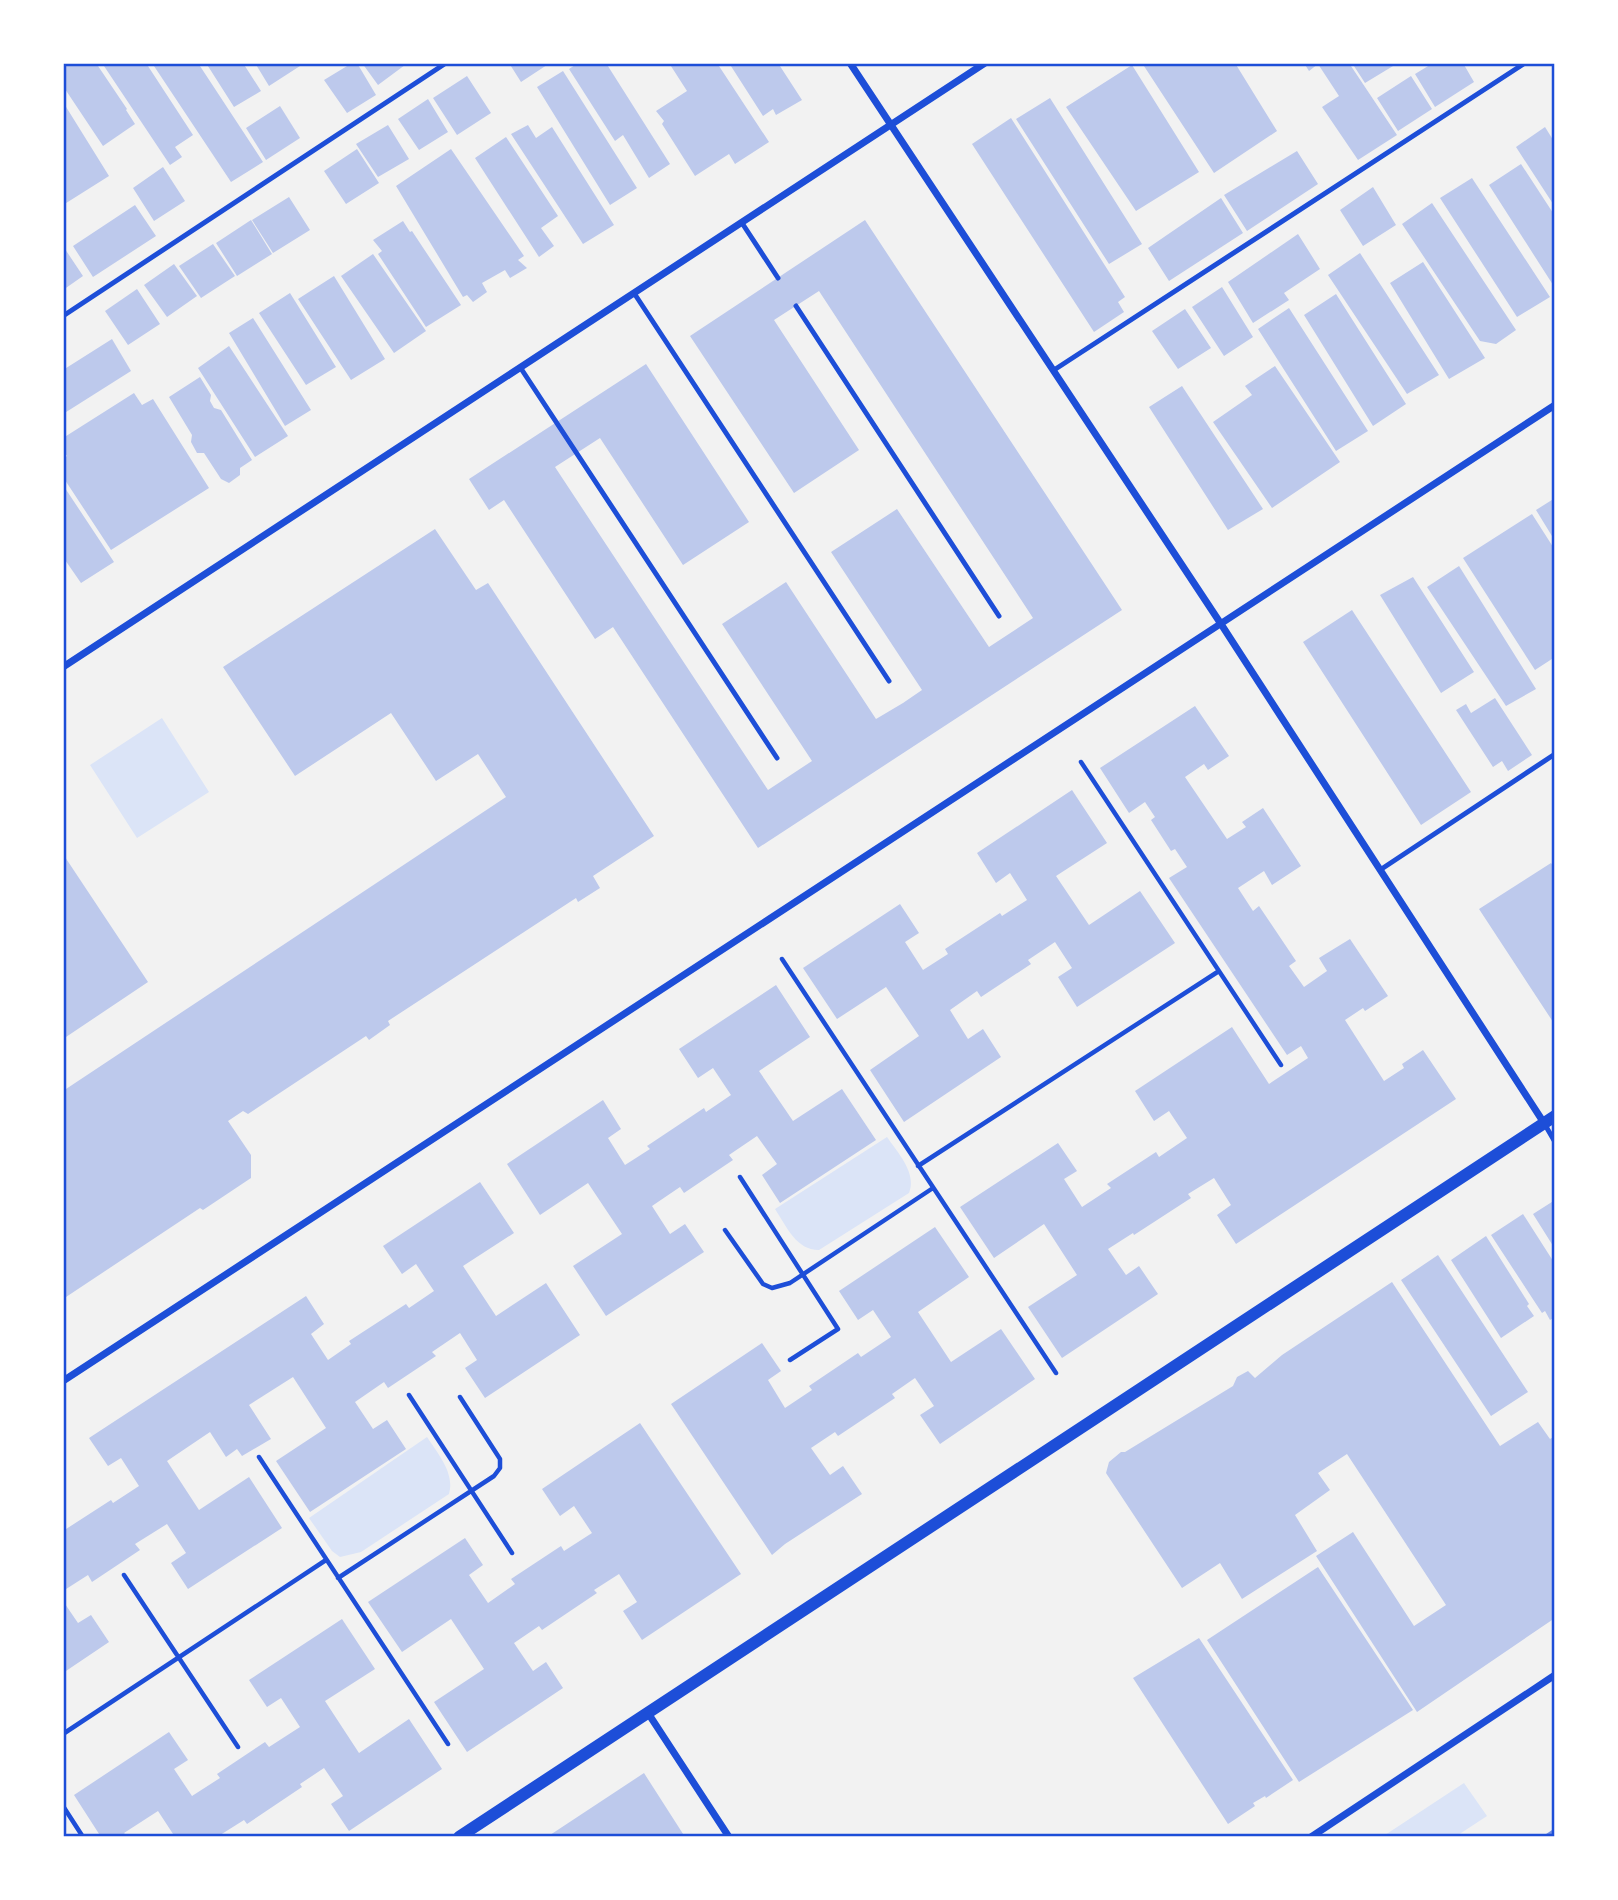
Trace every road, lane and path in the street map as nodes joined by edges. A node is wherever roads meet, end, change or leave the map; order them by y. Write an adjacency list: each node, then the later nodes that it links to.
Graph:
1 (446, 63): 10 (lane)
2 (850, 63): 5 (street)
3 (985, 63): 5 (street)
4 (1525, 63): 12 (lane)
5 (891, 125): 6 (street); 12 (street)
6 (742, 223): 7 (lane); 8 (street)
7 (778, 278)
8 (634, 293): 11 (street); 17 (lane)
9 (796, 306): 14 (lane)
10 (63, 316)
11 (520, 367): 16 (street); 19 (lane)
12 (1054, 370): 15 (street)
13 (1555, 405): 15 (street)
14 (999, 616)
15 (1221, 624): 21 (street); 35 (street)
16 (63, 667)
17 (889, 681)
18 (1555, 754): 21 (lane)
19 (777, 758)
20 (1081, 762): 23 (path)
21 (1380, 870): 26 (street)
22 (782, 958): 28 (path)
23 (1219, 971): 24 (path); 28 (path)
24 (1281, 1065)
25 (1555, 1115): 26 (street)
26 (1544, 1123): 27 (lane); 46 (street)
27 (1555, 1142)
28 (918, 1166): 30 (path)
29 (740, 1177): 32 (path)
30 (933, 1188): 32 (path); 34 (path)
31 (725, 1230): 32 (path)
32 (803, 1275): 33 (path)
33 (790, 1360)
34 (1056, 1373)
35 (63, 1381)
36 (409, 1395): 39 (path)
37 (460, 1397): 39 (path)
38 (259, 1457): 41 (path)
39 (472, 1491): 40 (path); 43 (path)
40 (512, 1553)
41 (326, 1560): 43 (path); 44 (path)
42 (124, 1575): 44 (path)
43 (338, 1578): 48 (path)
44 (178, 1658): 47 (path); 49 (path)
45 (1555, 1675): 54 (street)
46 (648, 1713): 52 (street); 53 (street)
47 (63, 1734)
48 (448, 1744)
49 (238, 1747)
50 (63, 1806): 51 (path)
51 (83, 1837)
52 (459, 1837)
53 (729, 1837)
54 (1311, 1837)

